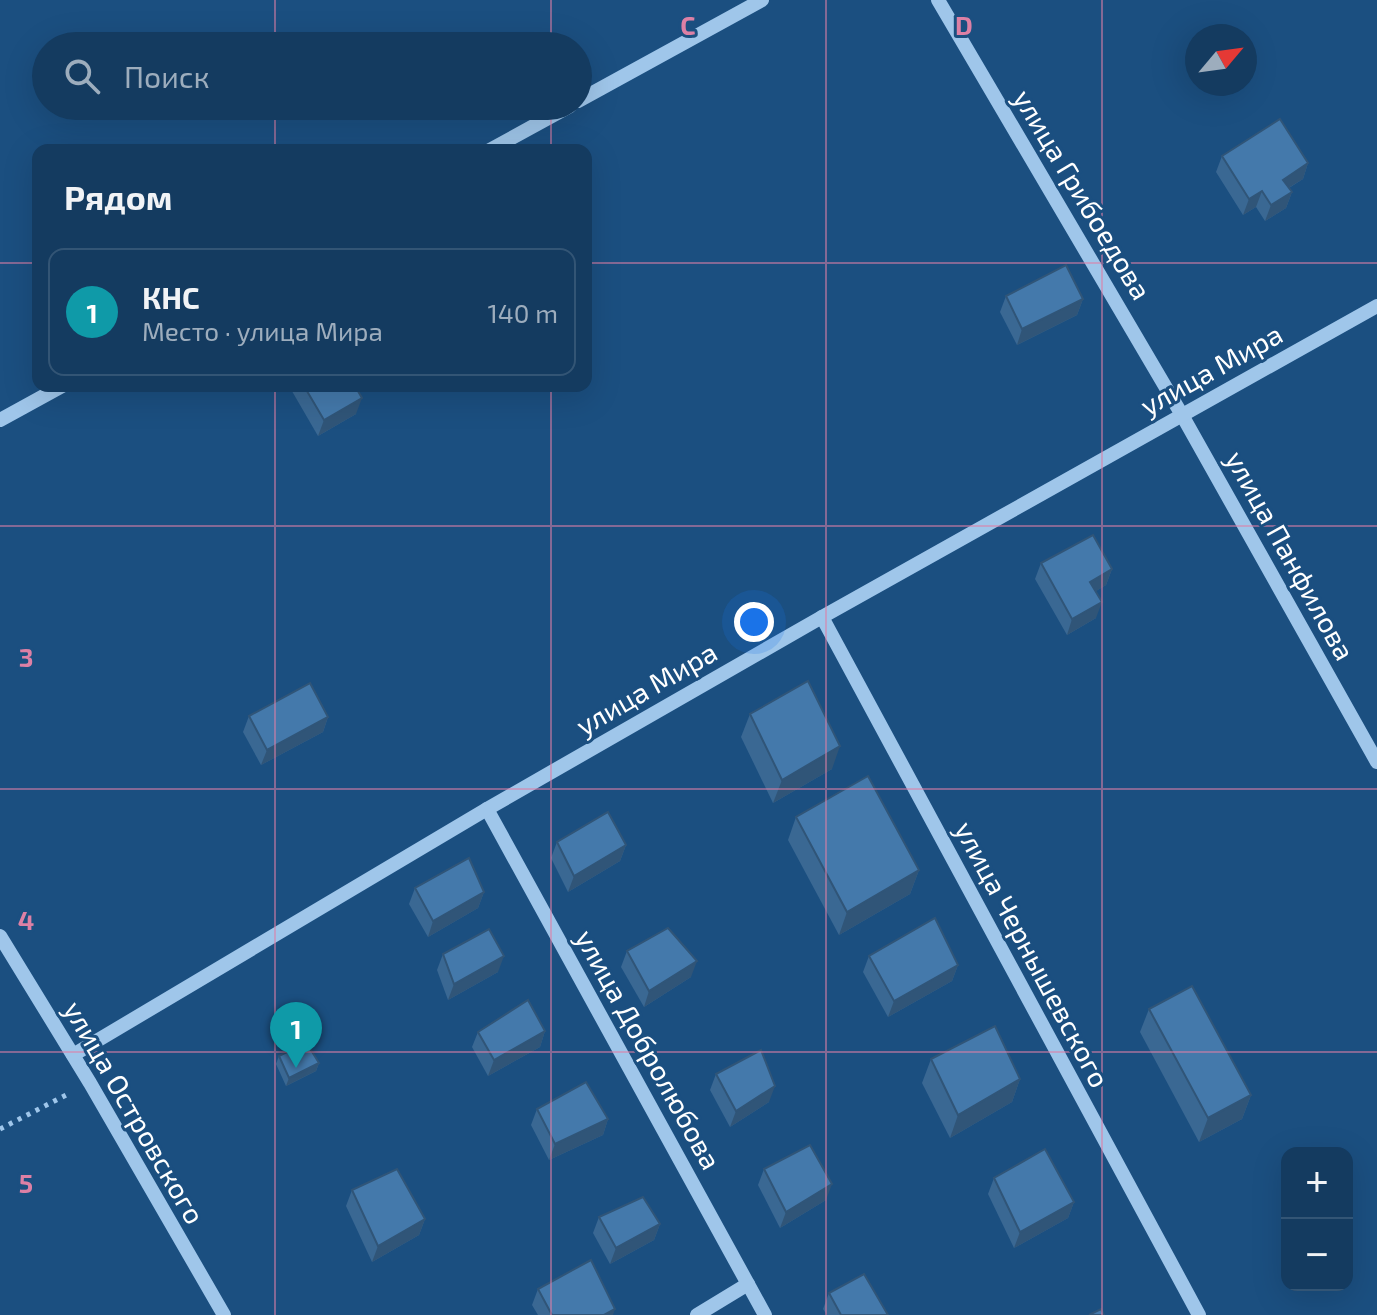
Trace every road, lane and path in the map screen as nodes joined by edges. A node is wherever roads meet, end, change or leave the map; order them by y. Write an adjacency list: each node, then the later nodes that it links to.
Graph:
1 (762, 0): 3 (street)
2 (938, 0): 8 (street, улица Грибоедова)
3 (592, 93)
4 (545, 120): 5 (street)
5 (501, 144)
6 (1377, 306): 8 (street, улица Мира)
7 (51, 392): 9 (street)
8 (1182, 415): 10 (street, улица Мира); 11 (street, улица Панфилова)
9 (0, 420)
10 (822, 617): 12 (street, улица Мира); 21 (street, улица Чернышевского)
11 (1377, 762)
12 (487, 809): 14 (street, улица Мира); 17 (street, улица Добролюбова)
13 (0, 936): 14 (street, улица Островского)
14 (73, 1055): 15 (street, улица Островского)
15 (90, 1083): 16 (path); 18 (street, улица Островского)
16 (0, 1129)
17 (748, 1284): 19 (street); 20 (street, улица Добролюбова)
18 (224, 1315)
19 (697, 1315)
20 (765, 1315)
21 (1199, 1315)

